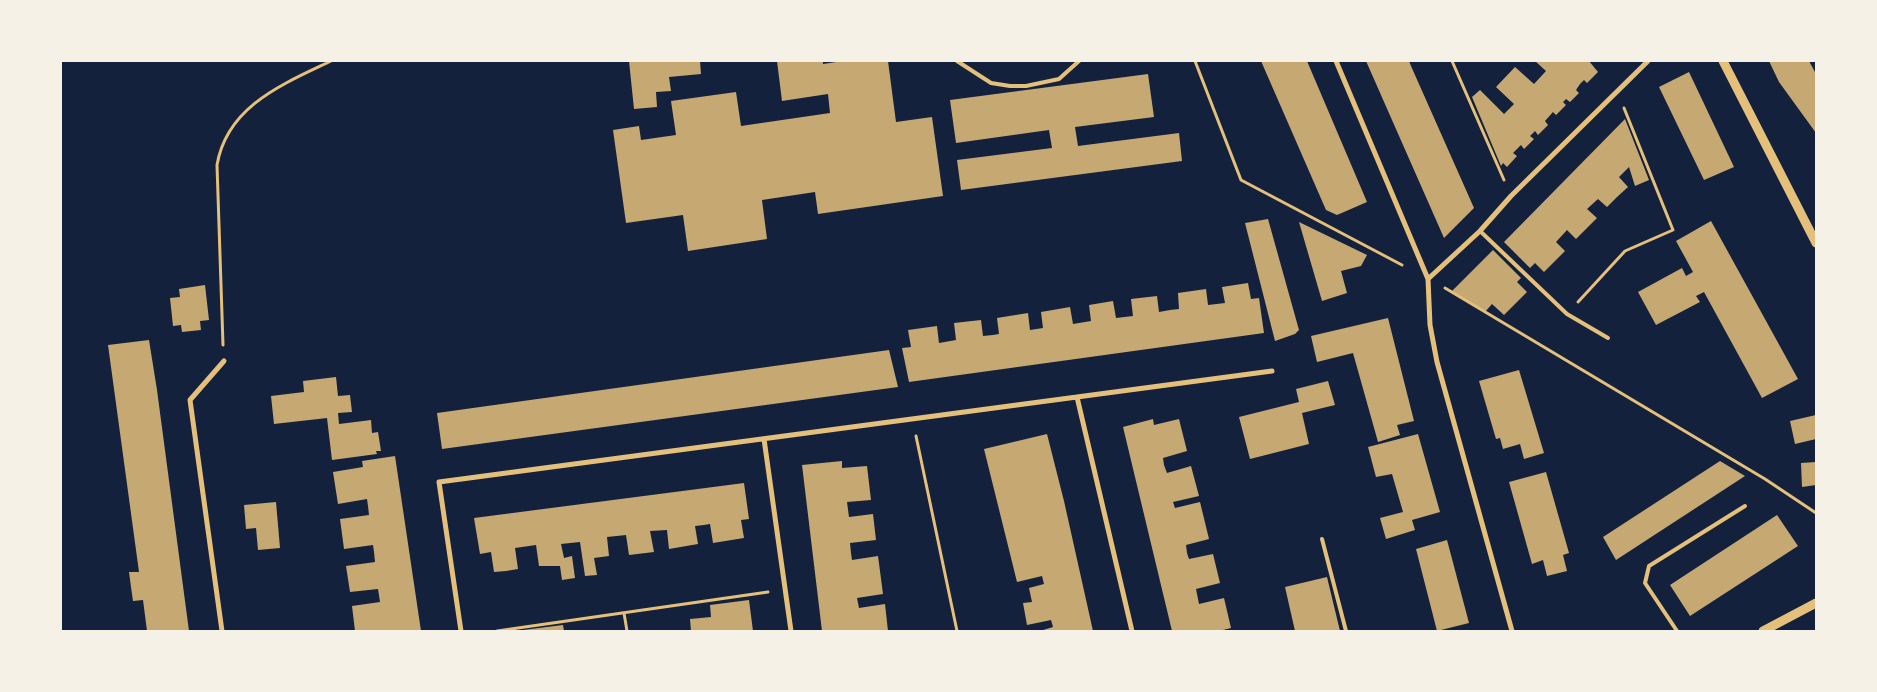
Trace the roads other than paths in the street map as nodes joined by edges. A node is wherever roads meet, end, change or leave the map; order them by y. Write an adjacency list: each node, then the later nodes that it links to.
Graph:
1 (957, 61): 2 (lane)
2 (1079, 61)
3 (1336, 61): 8 (street)
4 (1648, 61): 6 (street)
5 (1723, 61): 7 (street)
6 (1480, 231): 8 (street); 9 (lane)
7 (1816, 243)
8 (1428, 279): 22 (street)
9 (1608, 338)
10 (224, 361): 17 (street)
11 (1272, 371): 12 (street)
12 (1077, 398): 13 (street); 20 (street)
13 (764, 439): 18 (street); 19 (street)
14 (1745, 506): 23 (lane)
15 (1322, 538): 21 (lane)
16 (1816, 602): 24 (street)
17 (222, 631)
18 (461, 631)
19 (791, 631)
20 (1132, 631)
21 (1346, 631)
22 (1512, 631)
23 (1677, 631)
24 (1763, 631)

